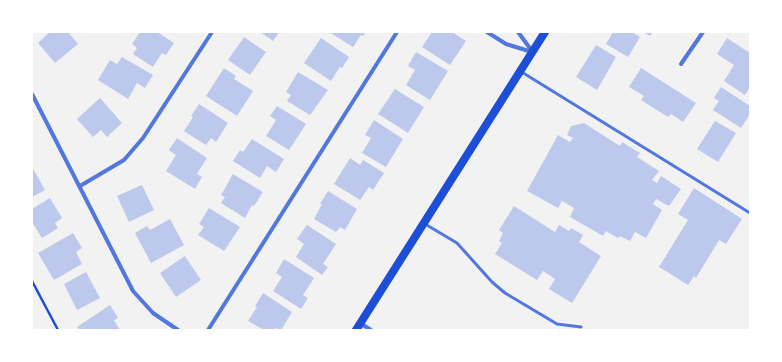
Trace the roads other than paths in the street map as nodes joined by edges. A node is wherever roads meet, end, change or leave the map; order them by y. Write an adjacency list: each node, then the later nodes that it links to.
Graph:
1 (212, 32): 11 (street)
2 (397, 32): 17 (street)
3 (487, 32): 7 (street)
4 (518, 32): 7 (street)
5 (545, 32): 7 (main road)
6 (703, 32): 8 (street)
7 (532, 52): 9 (main road)
8 (682, 64)
9 (519, 71): 12 (lane); 13 (main road)
10 (32, 94): 11 (street)
11 (80, 186): 16 (street)
12 (750, 213)
13 (423, 223): 14 (main road); 15 (lane)
14 (358, 327): 18 (street)
15 (581, 327)
16 (178, 330)
17 (208, 330)
18 (371, 330)

